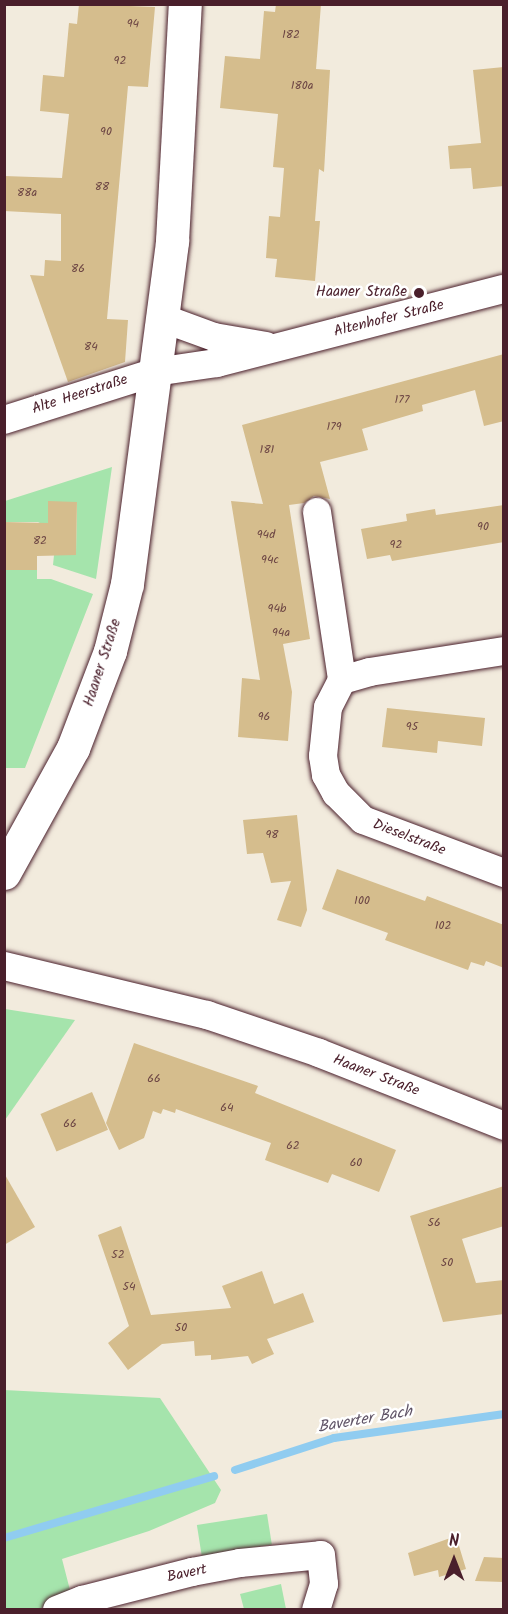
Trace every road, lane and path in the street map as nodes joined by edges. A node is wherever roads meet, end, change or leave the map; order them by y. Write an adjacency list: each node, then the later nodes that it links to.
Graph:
1 (185, 4): 3 (main road, Haaner Straße)
2 (504, 289): 4 (street, Altenhofer Straße)
3 (162, 318): 4 (street, Altenhofer Straße); 5 (main road, Haaner Straße)
4 (274, 348): 5 (street, Altenhofer Straße)
5 (155, 372): 6 (street, Alte Heerstraße); 10 (main road, Haaner Straße)
6 (4, 420)
7 (317, 512): 9 (street)
8 (504, 651): 9 (street)
9 (342, 680): 11 (street, Dieselstraße)
10 (4, 873)
11 (504, 873)
12 (4, 966): 13 (street, Haaner Straße)
13 (504, 1126)
14 (57, 1610): 15 (street, Bavert)
15 (316, 1610)

